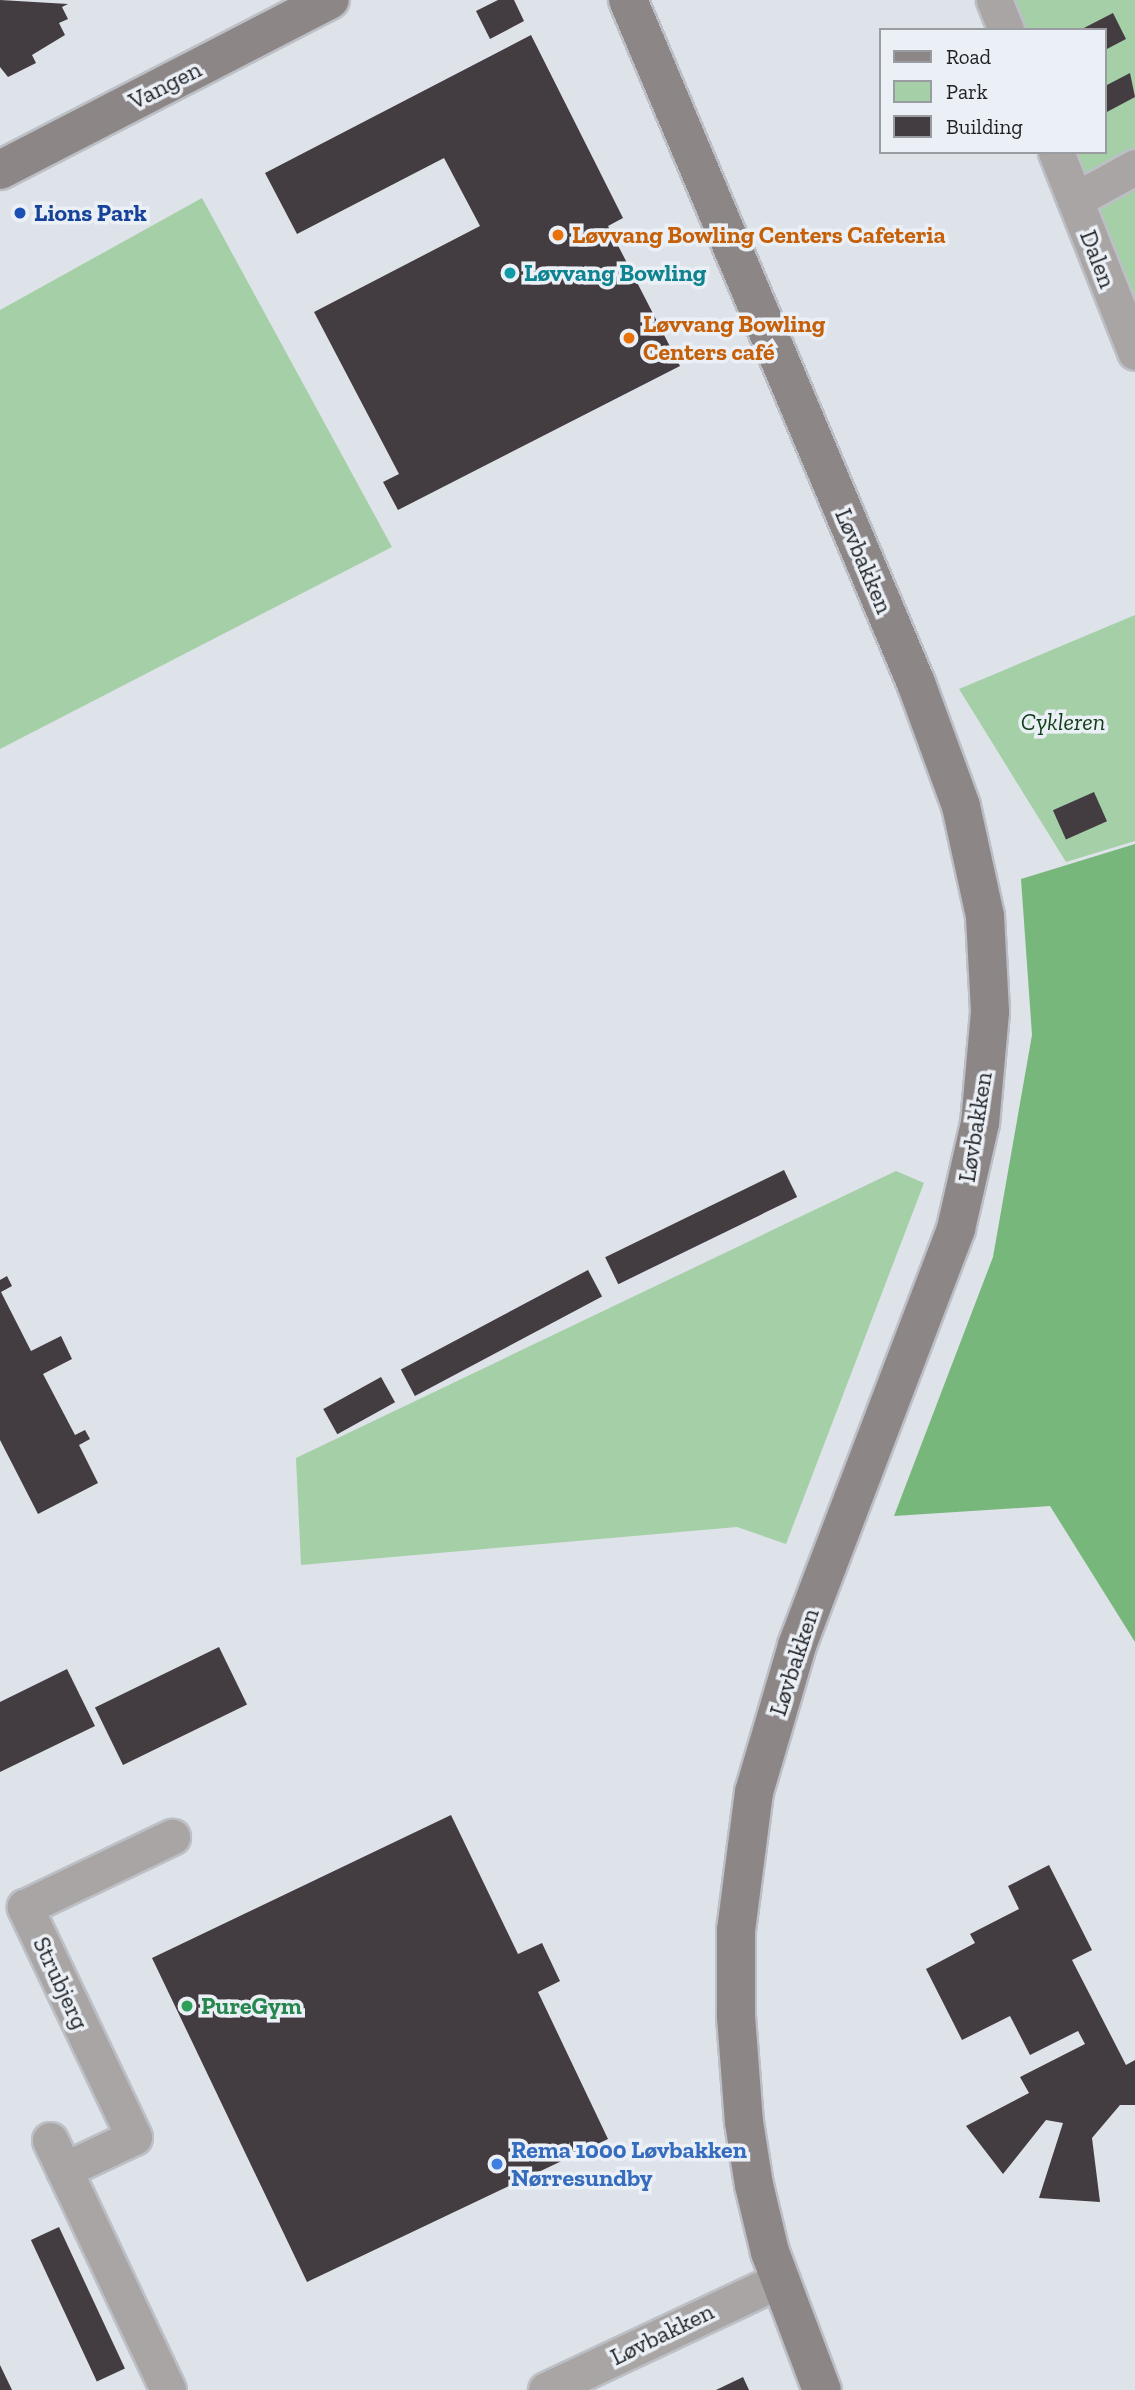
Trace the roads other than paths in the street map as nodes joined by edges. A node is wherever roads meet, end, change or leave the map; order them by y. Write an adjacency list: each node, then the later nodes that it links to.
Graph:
1 (330, 0): 7 (street, Vangen)
2 (628, 0): 12 (street, Løvbakken)
3 (994, 0): 4 (street)
4 (1005, 28)
5 (1057, 154): 8 (street, Dalen)
6 (1135, 167): 8 (street, Dalen)
7 (0, 170)
8 (1075, 200): 9 (street, Dalen)
9 (1128, 314): 10 (street, Dalen)
10 (1135, 352)
11 (172, 1837): 13 (street, Strubjerg)
12 (780, 2280): 14 (street, Løvbakken); 15 (street, Løvbakken)
13 (168, 2390)
14 (546, 2390)
15 (822, 2390)

